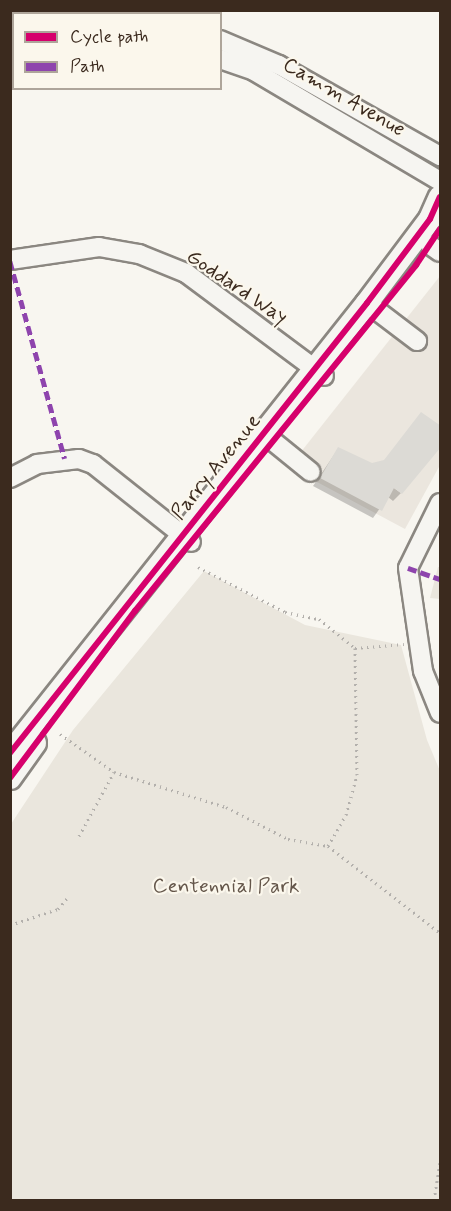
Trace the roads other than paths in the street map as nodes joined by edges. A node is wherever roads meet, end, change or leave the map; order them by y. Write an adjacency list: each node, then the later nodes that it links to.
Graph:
1 (222, 41): 3 (street, Camm Avenue)
2 (222, 60): 4 (street, Camm Avenue)
3 (441, 156)
4 (441, 181)
5 (441, 197): 8 (main road, Parry Avenue)
6 (437, 242): 8 (main road, Parry Avenue)
7 (10, 260): 10 (street, Goddard Way)
8 (372, 307): 9 (street); 10 (main road, Parry Avenue)
9 (417, 341)
10 (319, 373): 11 (main road, Parry Avenue)
11 (269, 437): 12 (street); 15 (main road, Parry Avenue)
12 (311, 472)
13 (10, 478): 15 (street)
14 (441, 503): 16 (street)
15 (187, 538): 17 (main road, Parry Avenue)
16 (441, 713)
17 (16, 748): 18 (main road, Parry Avenue)
18 (10, 778)

